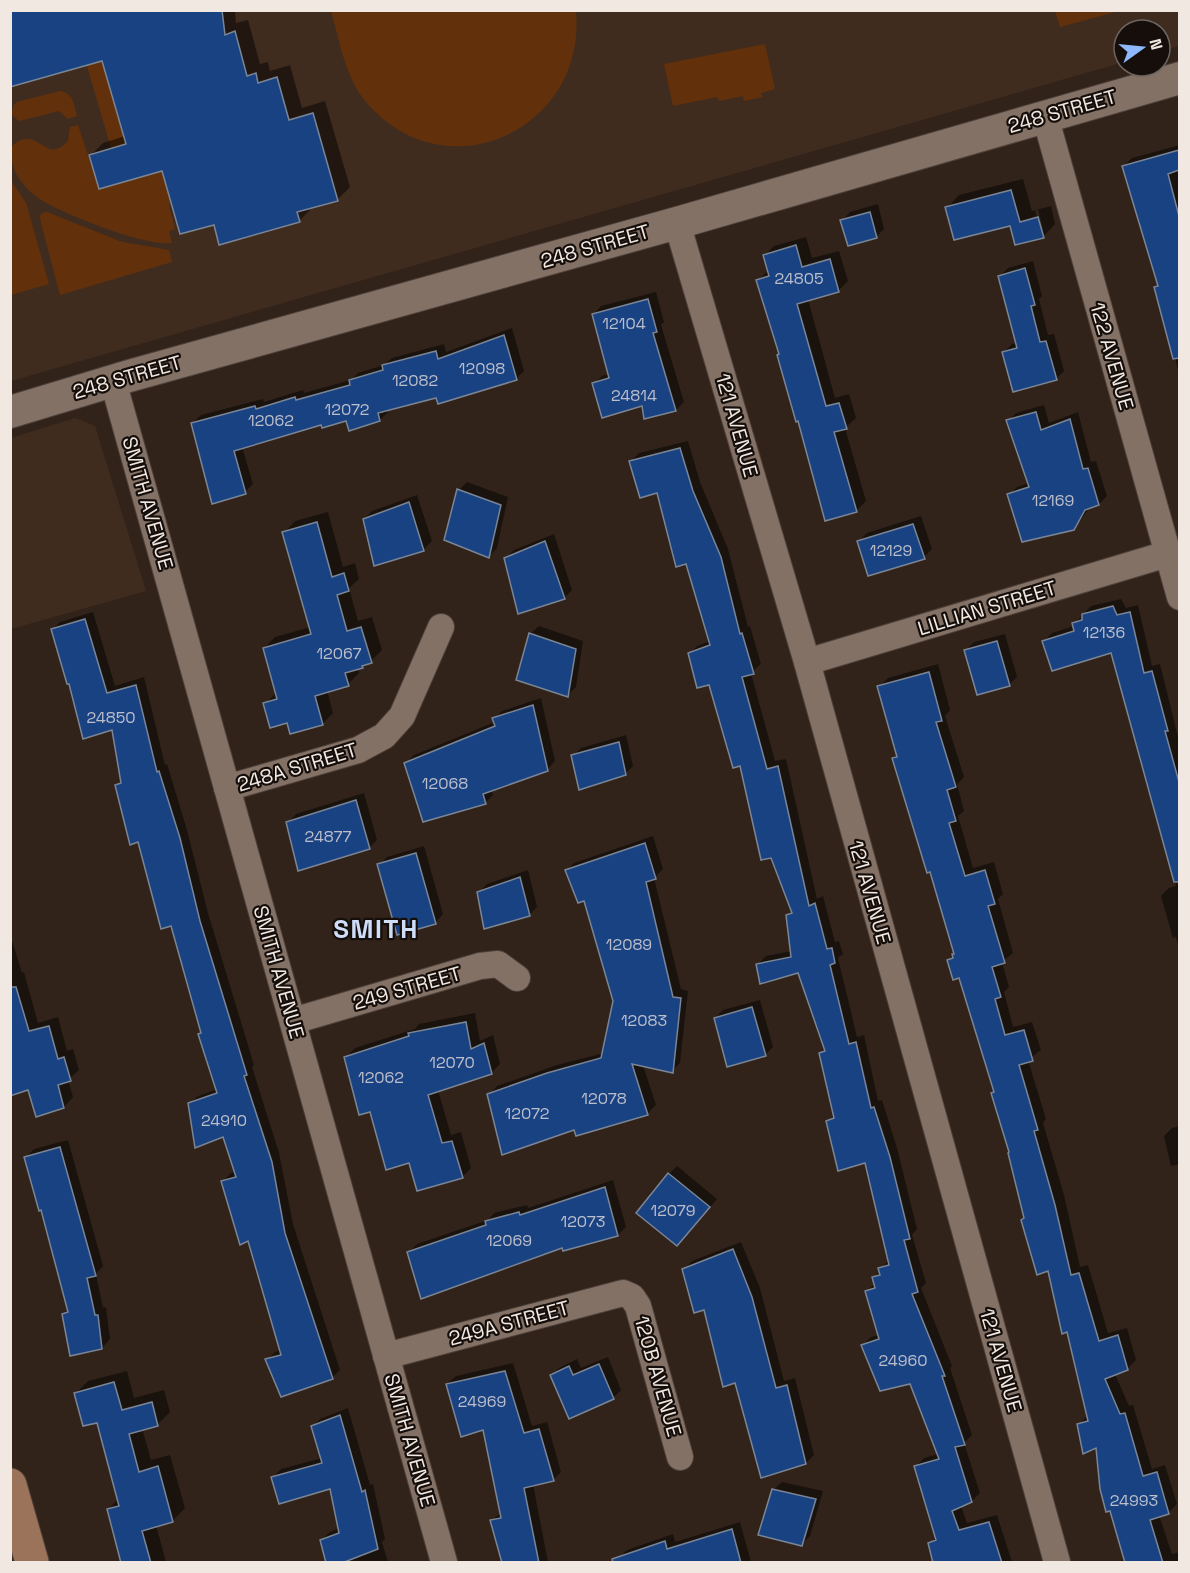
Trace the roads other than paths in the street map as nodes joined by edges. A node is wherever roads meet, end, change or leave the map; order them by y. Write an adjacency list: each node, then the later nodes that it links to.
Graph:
1 (1179, 78): 2 (street, 248 STREET)
2 (1045, 116): 3 (street, 248 STREET); 6 (street, 122 AVENUE)
3 (677, 223): 4 (street, 248 STREET); 9 (street, 121 AVENUE)
4 (113, 381): 5 (street, 248 STREET); 10 (street, SMITH AVENUE)
5 (10, 412)
6 (1167, 554): 7 (street, 122 AVENUE); 9 (street, LILLIAN STREET)
7 (1179, 597)
8 (441, 627): 10 (street, 248A STREET)
9 (807, 662): 19 (street, 121 AVENUE)
10 (227, 788): 12 (street, SMITH AVENUE)
11 (517, 978): 12 (street, 249 STREET)
12 (293, 1021): 14 (street, SMITH AVENUE)
13 (632, 1297): 14 (street, 249A STREET); 15 (street, 120B AVENUE)
14 (386, 1356): 18 (street, SMITH AVENUE)
15 (680, 1457)
16 (10, 1485): 17 (main road)
17 (32, 1563)
18 (444, 1563)
19 (1057, 1563)

